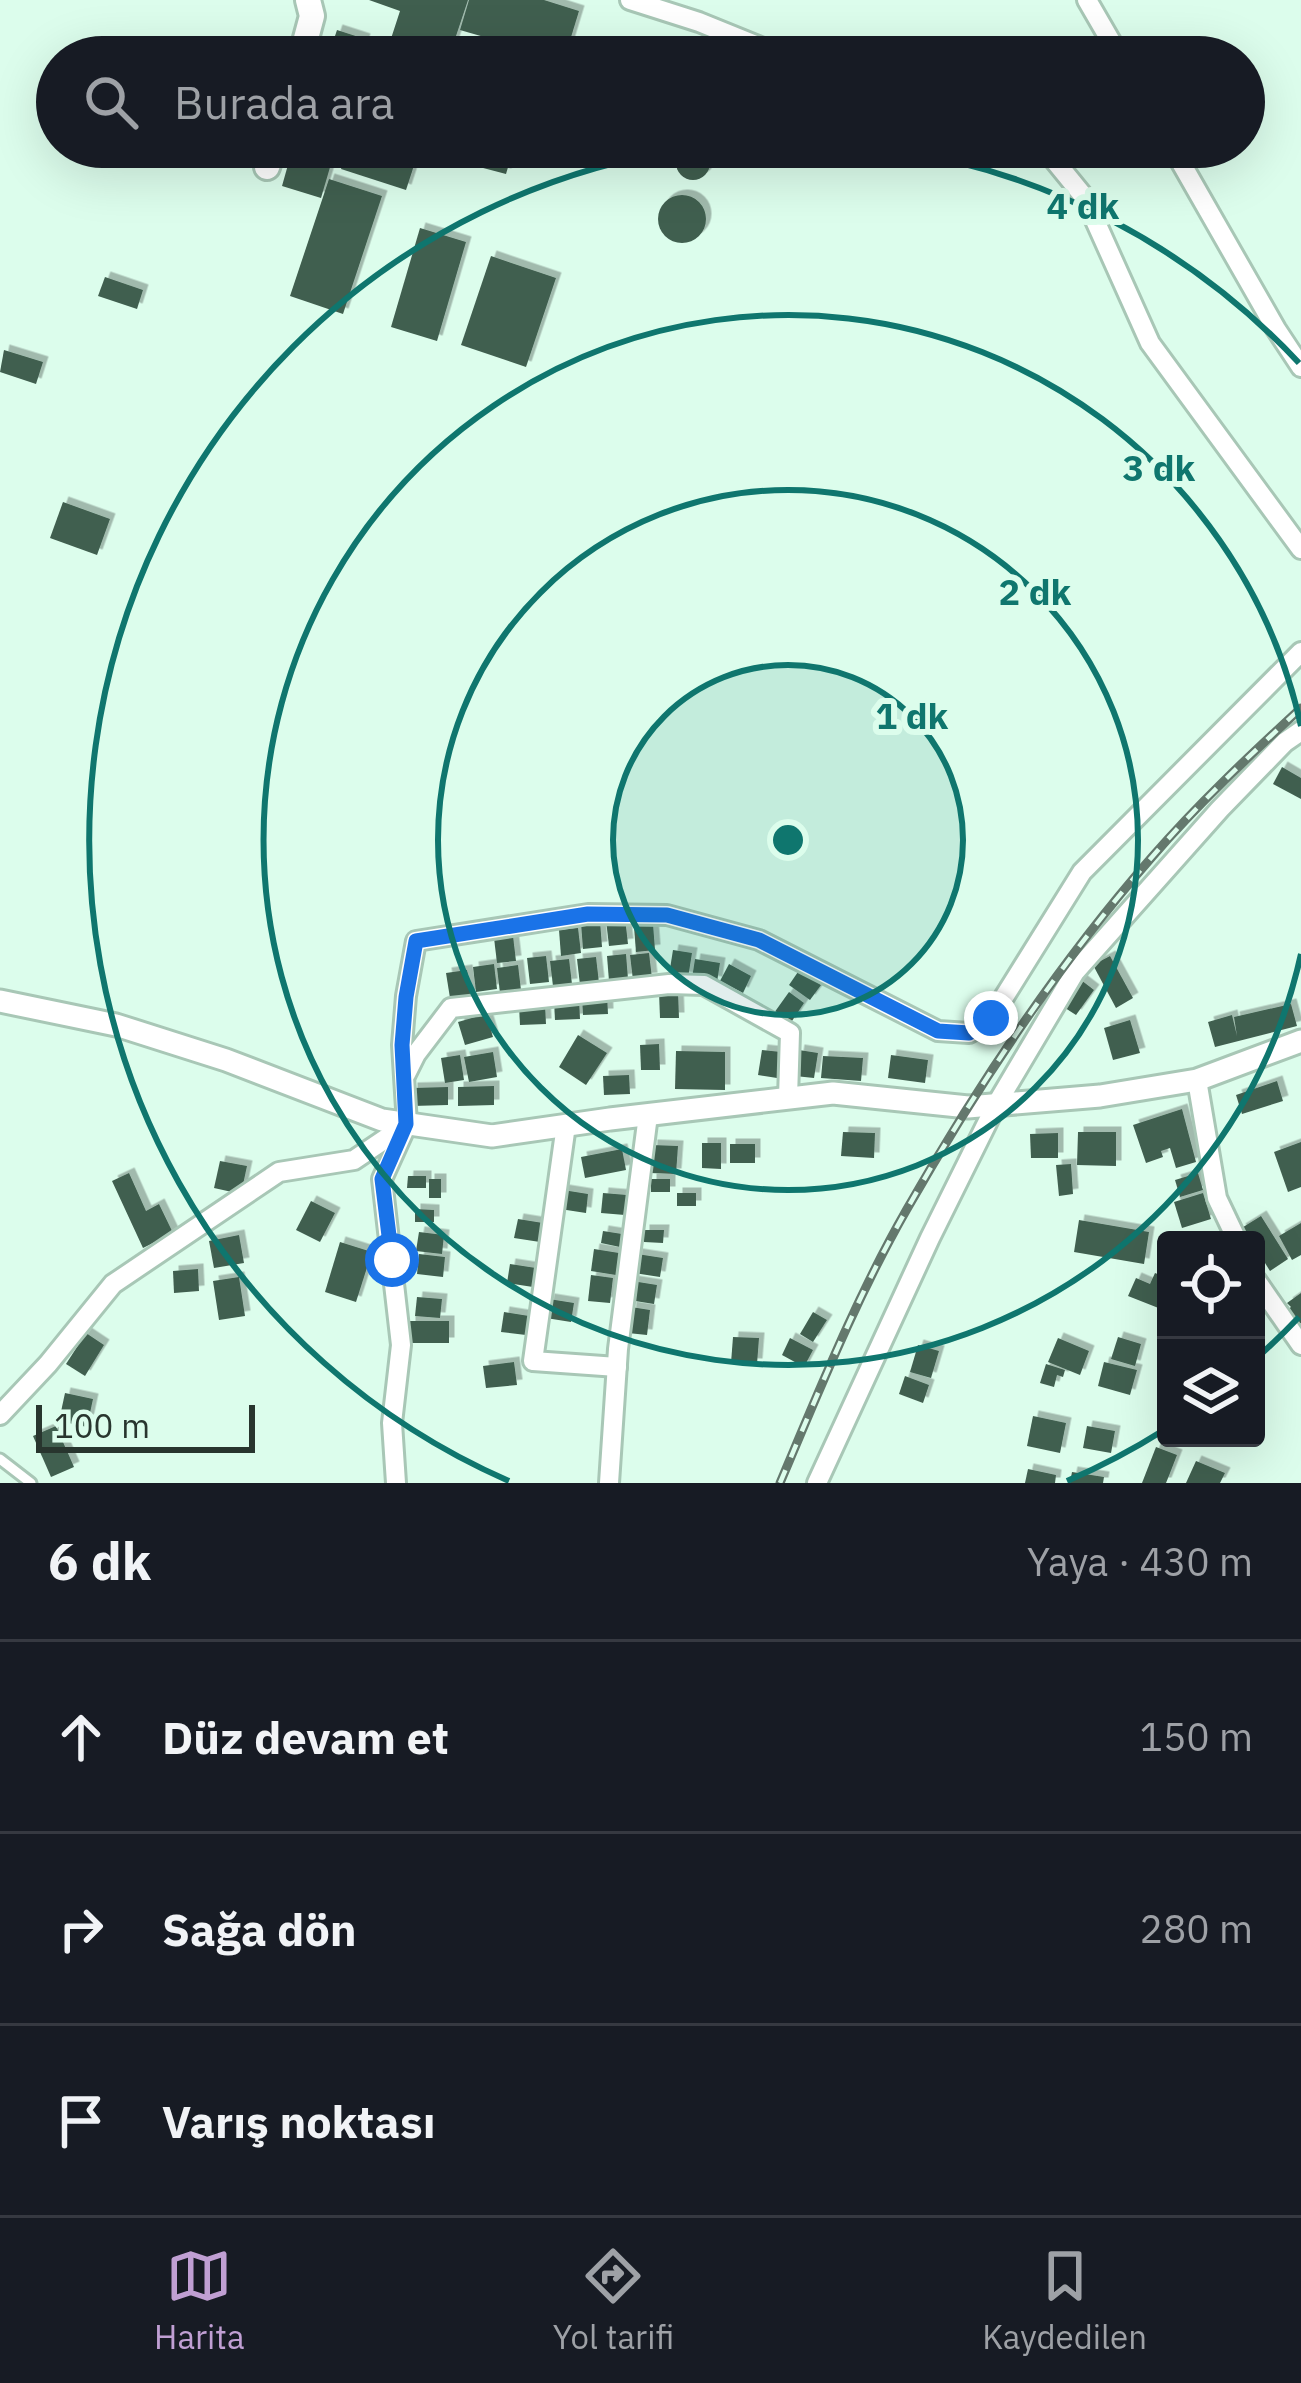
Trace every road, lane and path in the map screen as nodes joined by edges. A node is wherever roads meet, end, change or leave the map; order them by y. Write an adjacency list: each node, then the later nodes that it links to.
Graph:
1 (630, 0): 5 (street)
2 (1087, 0): 6 (street)
3 (314, 5): 4 (main road)
4 (306, 36)
5 (733, 36)
6 (1108, 36)
7 (1061, 168): 10 (street)
8 (1184, 168): 9 (street)
9 (1301, 367)
10 (1301, 549)
11 (1301, 652): 15 (street)
12 (1301, 731): 18 (street)
13 (0, 1001): 20 (street)
14 (1301, 1041): 16 (street)
15 (404, 1079): 17 (street); 20 (street)
16 (1197, 1080): 18 (street); 22 (street)
17 (788, 1098): 18 (street); 19 (street)
18 (996, 1105): 31 (street)
19 (648, 1114): 21 (street); 25 (street)
20 (406, 1124): 21 (street); 26 (street); 29 (street)
21 (566, 1125): 25 (street)
22 (1233, 1231)
23 (1265, 1293): 24 (street)
24 (1301, 1345)
25 (616, 1367): 30 (street)
26 (0, 1414)
27 (0, 1460): 28 (lane)
28 (32, 1483)
29 (397, 1483)
30 (609, 1483)
31 (818, 1483)

